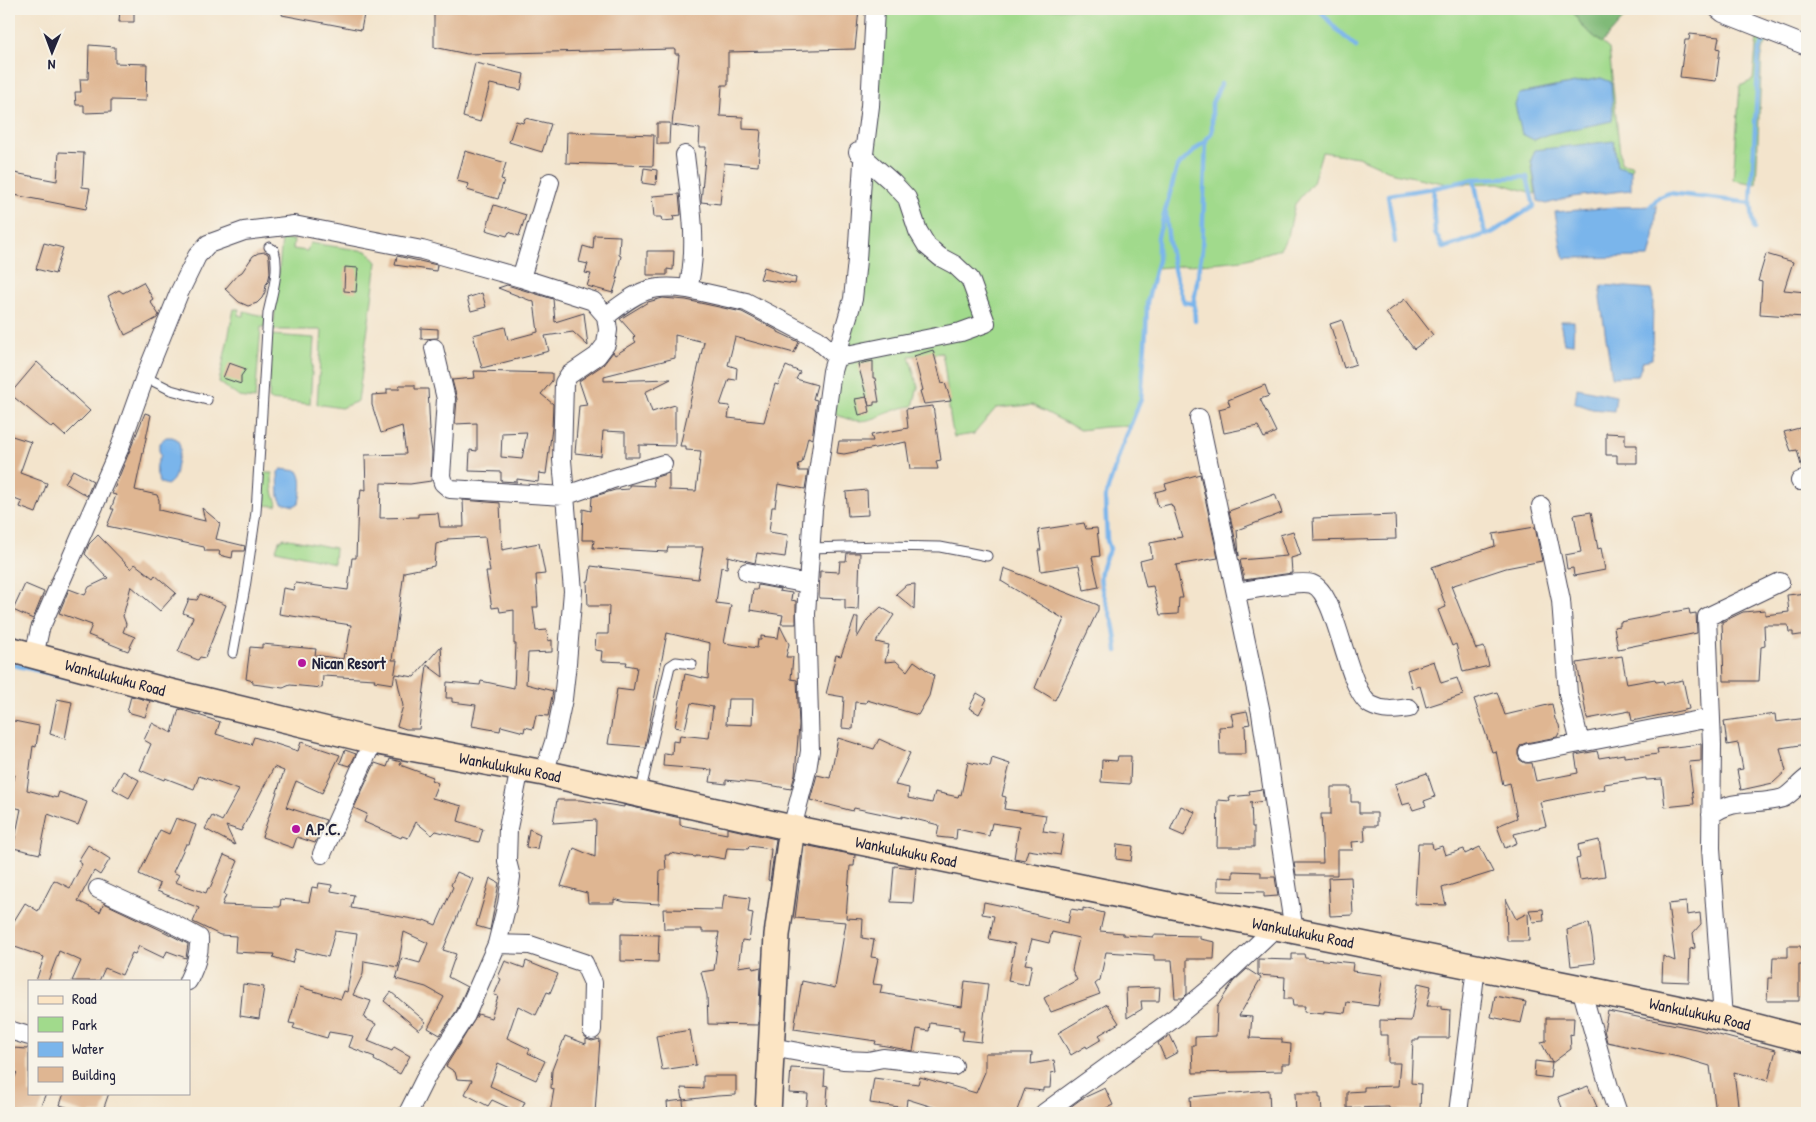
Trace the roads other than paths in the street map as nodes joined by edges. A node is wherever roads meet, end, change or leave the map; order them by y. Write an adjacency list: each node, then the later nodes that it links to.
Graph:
1 (875, 9): 4 (street)
2 (1718, 9): 3 (street)
3 (1807, 46)
4 (860, 153): 12 (street); 12 (street)
5 (685, 155): 9 (street)
6 (550, 182): 8 (street)
7 (269, 247): 26 (lane)
8 (521, 278): 10 (street); 13 (street)
9 (688, 289): 10 (street); 12 (street)
10 (606, 316): 17 (street)
11 (434, 348): 17 (street)
12 (837, 357): 19 (street)
13 (145, 377): 14 (lane); 27 (street)
14 (207, 400)
15 (1199, 418): 24 (street)
16 (663, 464): 17 (street)
17 (564, 496): 35 (street)
18 (1541, 506): 32 (street)
19 (810, 548): 20 (lane); 23 (street)
20 (987, 556)
21 (747, 572): 23 (street)
22 (1780, 582): 30 (street)
23 (808, 584): 39 (street)
24 (1236, 592): 29 (street); 42 (street)
25 (9, 650): 27 (main road, Wankulukuku Road)
26 (233, 652)
27 (34, 656): 31 (main road, Wankulukuku Road)
28 (692, 664): 37 (lane)
29 (1409, 708)
30 (1710, 718): 32 (street); 38 (street)
31 (373, 742): 34 (main road, Wankulukuku Road); 40 (street)
32 (1580, 743): 33 (street)
33 (1528, 753)
34 (520, 768): 35 (main road, Wankulukuku Road); 43 (street)
35 (544, 773): 37 (main road, Wankulukuku Road)
36 (1807, 778): 38 (street)
37 (640, 794): 39 (main road, Wankulukuku Road)
38 (1711, 815): 47 (street)
39 (792, 828): 42 (main road, Wankulukuku Road); 52 (main road)
40 (322, 854)
41 (98, 889): 45 (street)
42 (1285, 929): 44 (main road, Wankulukuku Road); 56 (street)
43 (497, 944): 49 (street); 54 (street)
44 (1476, 967): 46 (main road, Wankulukuku Road); 57 (street)
45 (188, 980)
46 (1581, 988): 47 (main road, Wankulukuku Road); 58 (street)
47 (1723, 1018): 51 (main road, Wankulukuku Road)
48 (9, 1030): 50 (street)
49 (592, 1030)
50 (28, 1036)
51 (1807, 1040)
52 (771, 1047): 53 (street); 55 (main road)
53 (954, 1066)
54 (408, 1113)
55 (768, 1113)
56 (1044, 1113)
57 (1458, 1113)
58 (1618, 1113)

